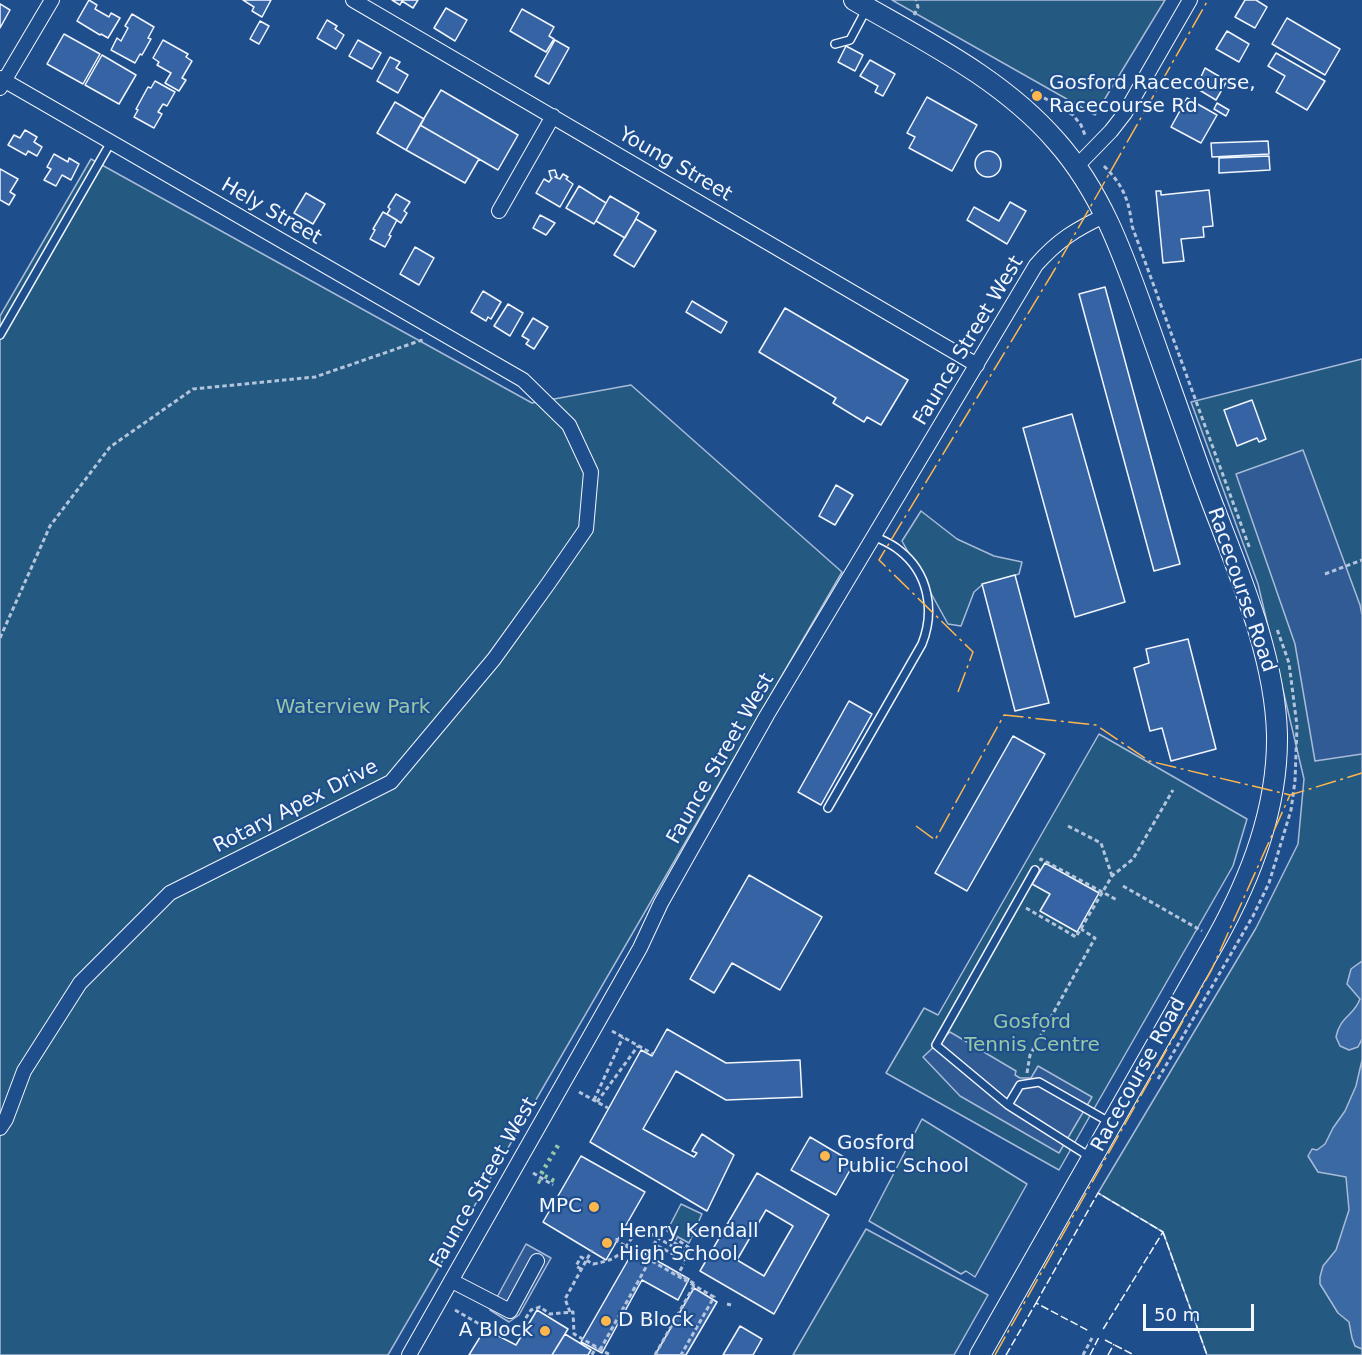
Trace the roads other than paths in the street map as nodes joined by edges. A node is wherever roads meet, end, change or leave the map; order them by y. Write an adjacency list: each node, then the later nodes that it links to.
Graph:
1 (52, 0): 6 (street)
2 (353, 0): 7 (street, Young Street)
3 (1190, 0): 9 (street)
4 (861, 4): 5 (lane); 9 (main road, Racecourse Road)
5 (835, 44)
6 (1, 82): 8 (street, Hely Street)
7 (553, 116): 10 (street); 13 (street, Young Street)
8 (111, 142): 12 (lane); 14 (street, Hely Street)
9 (1076, 167): 11 (main road, Racecourse Road)
10 (499, 211)
11 (1106, 215): 13 (street, Faunce Street West); 19 (main road, Racecourse Road)
12 (0, 335)
13 (977, 365): 15 (street, Faunce Street West)
14 (523, 380): 20 (street, Rotary Apex Drive)
15 (874, 536): 16 (lane); 23 (street, Faunce Street West)
16 (828, 808)
17 (1035, 870): 18 (lane)
18 (1008, 1105): 19 (lane); 21 (lane)
19 (1112, 1123): 21 (main road, Racecourse Road)
20 (0, 1128)
21 (1092, 1158): 25 (main road, Racecourse Road)
22 (537, 1261): 23 (street)
23 (452, 1281): 24 (street, Faunce Street West)
24 (410, 1355)
25 (980, 1355)

